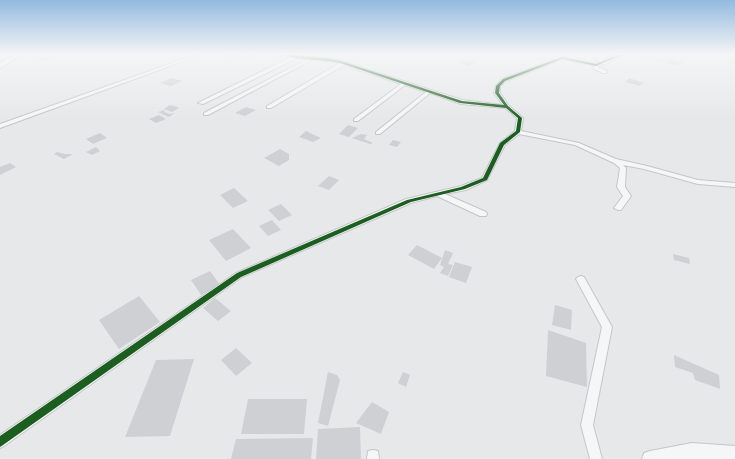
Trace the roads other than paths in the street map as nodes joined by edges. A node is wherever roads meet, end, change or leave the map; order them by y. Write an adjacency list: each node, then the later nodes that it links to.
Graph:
1 (141, 75): 14 (street)
2 (257, 75): 9 (street)
3 (279, 75): 12 (street)
4 (323, 75): 10 (street)
5 (382, 75): 7 (street)
6 (515, 75): 11 (street)
7 (405, 83): 8 (street); 13 (street)
8 (429, 92): 11 (street); 16 (street)
9 (201, 103)
10 (269, 107)
11 (508, 107): 15 (street)
12 (206, 114)
13 (356, 120)
14 (0, 126)
15 (518, 132): 17 (street); 19 (street)
16 (378, 133)
17 (615, 161): 18 (street); 20 (street)
18 (735, 185)
19 (438, 194): 21 (street); 23 (street)
20 (618, 208)
21 (483, 214)
22 (581, 279): 25 (street)
23 (0, 442)
24 (735, 454): 26 (street)
25 (596, 459)
26 (650, 459)

